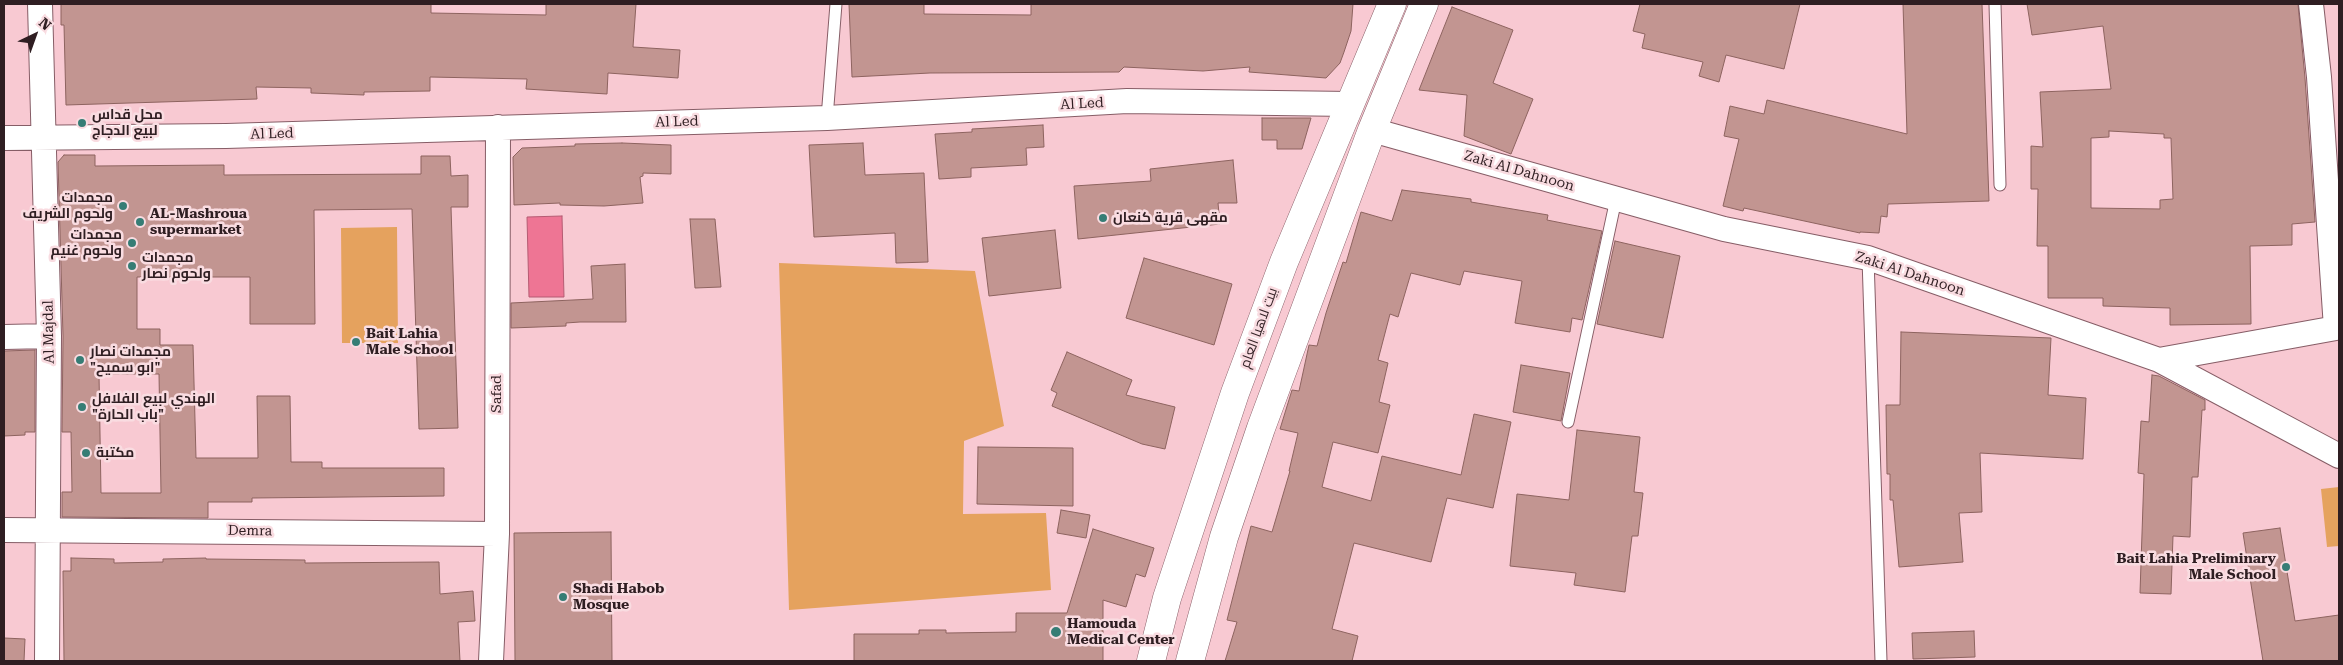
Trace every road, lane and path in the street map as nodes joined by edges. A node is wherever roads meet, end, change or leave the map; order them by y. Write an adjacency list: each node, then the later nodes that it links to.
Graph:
1 (40, 4): 11 (street, Al Majdal)
2 (836, 4): 8 (lane)
3 (1392, 4): 7 (main road, بيت لاهيا العام)
4 (1424, 4): 10 (main road)
5 (1995, 4): 13 (lane)
6 (2311, 4): 18 (street)
7 (1350, 104): 8 (street, Al Led); 26 (main road, بيت لاهيا العام)
8 (827, 118): 9 (street, Al Led)
9 (498, 127): 11 (street, Al Led); 23 (street, Safad)
10 (1372, 130): 14 (street, Zaki Al Dahnoon); 27 (main road)
11 (44, 137): 12 (street, Al Led); 16 (street, Al Majdal)
12 (4, 138)
13 (2000, 185)
14 (1616, 199): 15 (street, Zaki Al Dahnoon); 19 (lane)
15 (1868, 258): 18 (street, Zaki Al Dahnoon); 28 (lane)
16 (49, 336): 17 (street); 21 (street, Al Majdal)
17 (4, 337)
18 (2159, 360): 20 (street, Zaki Al Dahnoon)
19 (1568, 422)
20 (2339, 456)
21 (49, 529): 22 (street, Demra); 23 (street, Demra); 24 (street, Al Majdal)
22 (4, 530)
23 (497, 534): 25 (street, Safad)
24 (47, 661)
25 (491, 661)
26 (1151, 661)
27 (1190, 661)
28 (1882, 661)

